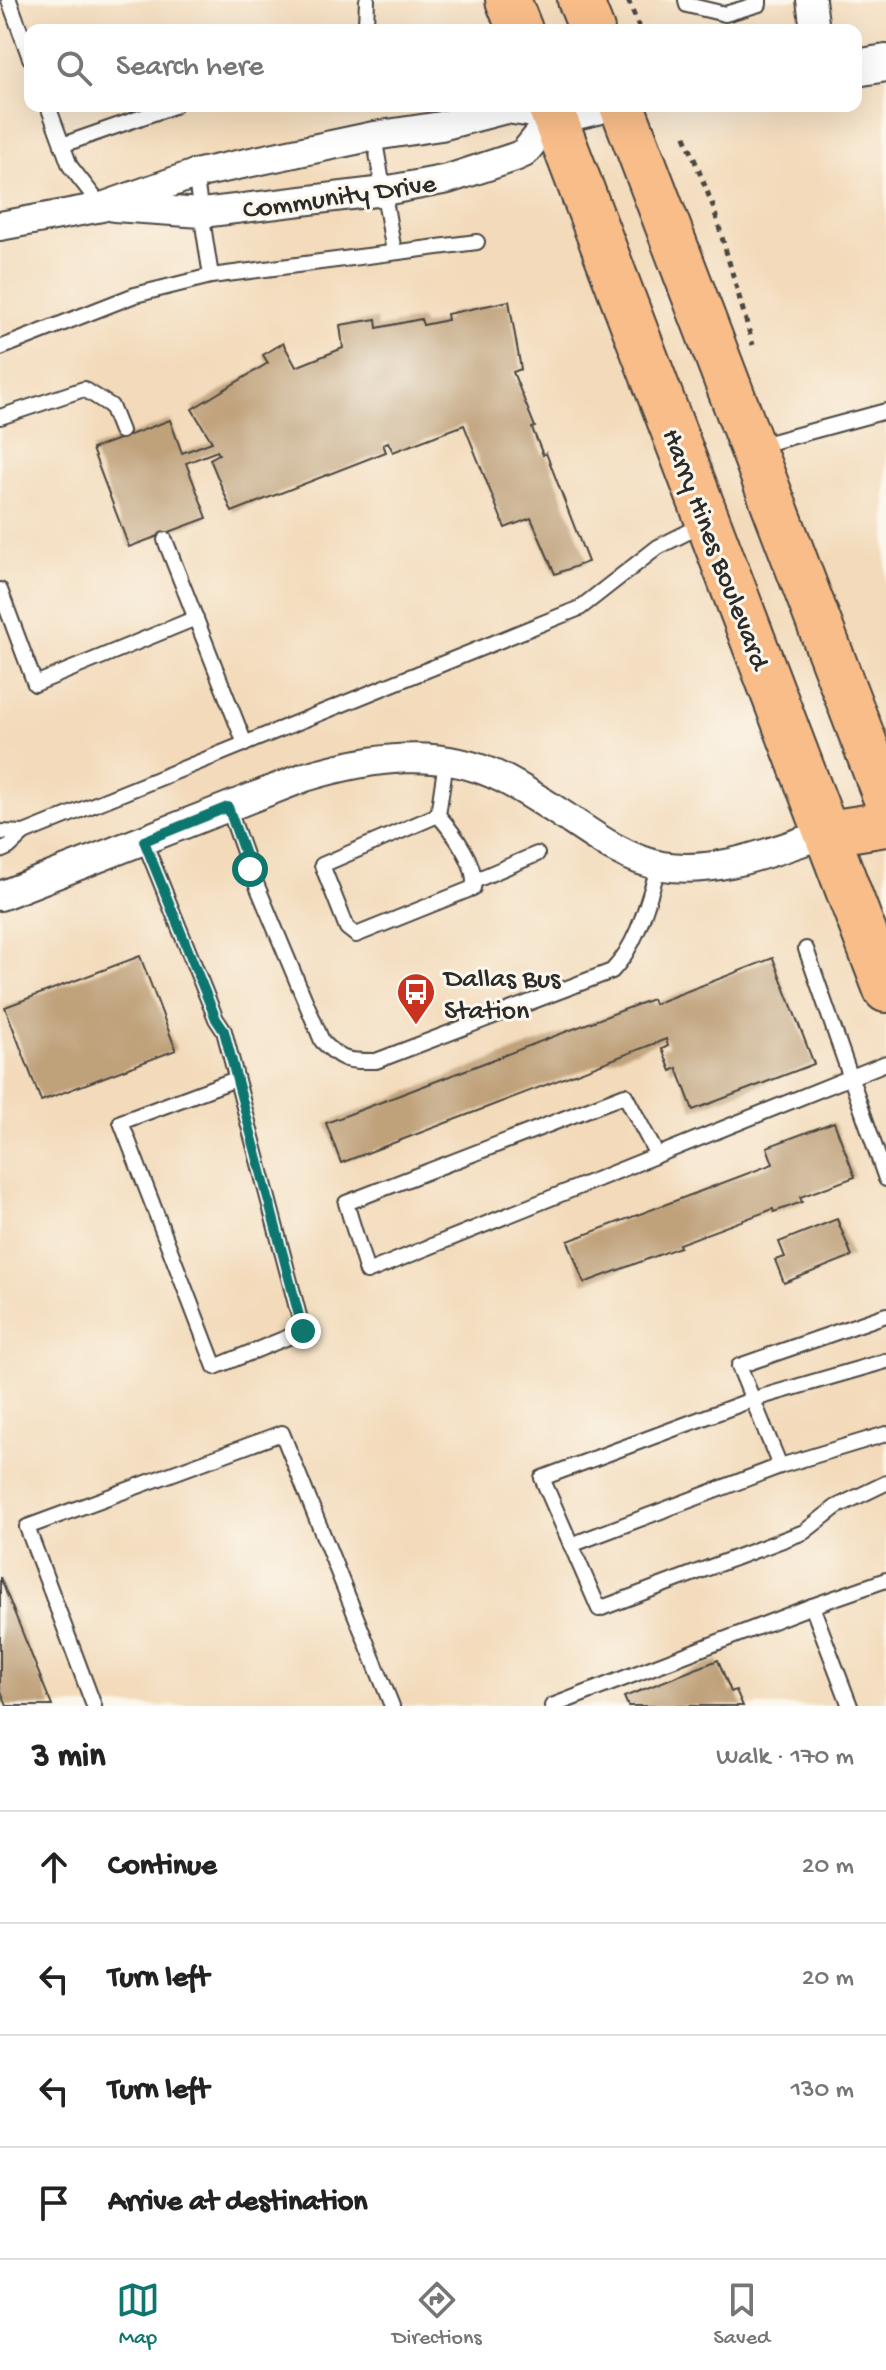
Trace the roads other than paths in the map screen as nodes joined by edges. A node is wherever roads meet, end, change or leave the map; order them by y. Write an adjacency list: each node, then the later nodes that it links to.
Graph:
1 (9, 0): 14 (lane)
2 (367, 0): 9 (lane)
3 (508, 0): 10 (main road)
4 (580, 0): 11 (main road)
5 (686, 0): 8 (lane)
6 (759, 0): 8 (lane)
7 (811, 0): 13 (street)
8 (725, 14): 12 (lane)
9 (366, 24)
10 (518, 24)
11 (590, 24)
12 (727, 24)
13 (814, 24)
14 (24, 41)
15 (886, 63): 16 (street)
16 (862, 67)
17 (50, 112): 24 (lane)
18 (157, 112): 24 (lane)
19 (495, 112): 23 (street, Community Drive)
20 (551, 112): 26 (street, Community Drive)
21 (552, 112): 38 (main road, Harry Hines Boulevard)
22 (624, 112): 37 (main road)
23 (374, 136): 25 (street, Community Drive); 26 (lane)
24 (62, 145): 27 (lane)
25 (195, 174): 27 (street, Community Drive); 28 (lane)
26 (384, 191): 28 (street, Community Drive); 31 (lane)
27 (102, 207): 28 (street, Community Drive); 29 (street, Community Drive)
28 (202, 213): 32 (lane)
29 (0, 226)
30 (477, 242): 31 (lane)
31 (394, 252): 32 (lane)
32 (211, 276): 33 (lane)
33 (0, 348)
34 (886, 411): 37 (lane)
35 (0, 417): 36 (lane)
36 (121, 431)
37 (753, 447): 44 (main road)
38 (708, 522): 42 (lane); 50 (main road, Harry Hines Boulevard)
39 (165, 540): 41 (lane)
40 (0, 590): 41 (lane)
41 (196, 618): 42 (lane)
42 (245, 744): 49 (lane)
43 (446, 761): 45 (street); 46 (lane); 54 (street)
44 (886, 799)
45 (228, 807): 51 (street); 54 (lane)
46 (438, 815): 55 (lane); 55 (lane)
47 (886, 824): 50 (main road)
48 (0, 832): 49 (lane)
49 (24, 833): 52 (lane)
50 (828, 833): 54 (street); 58 (main road, Harry Hines Boulevard)
51 (144, 841): 56 (street); 61 (lane)
52 (0, 851)
53 (537, 854): 55 (lane)
54 (659, 865)
55 (476, 880)
56 (0, 896)
57 (806, 949): 60 (lane)
58 (886, 990)
59 (886, 1063): 60 (lane)
60 (851, 1077): 62 (lane); 63 (lane)
61 (236, 1079): 61 (lane)
62 (657, 1155): 62 (lane)
63 (886, 1179)
64 (886, 1315): 66 (lane)
65 (886, 1361): 66 (lane)
66 (754, 1399): 68 (lane); 70 (lane)
67 (886, 1434): 68 (lane)
68 (780, 1466): 70 (lane)
69 (886, 1483): 70 (lane)
70 (571, 1545)
71 (886, 1580): 72 (lane)
72 (812, 1606): 75 (lane); 76 (lane)
73 (94, 1706): 74 (lane)
74 (392, 1706)
75 (552, 1706)
76 (850, 1706)

